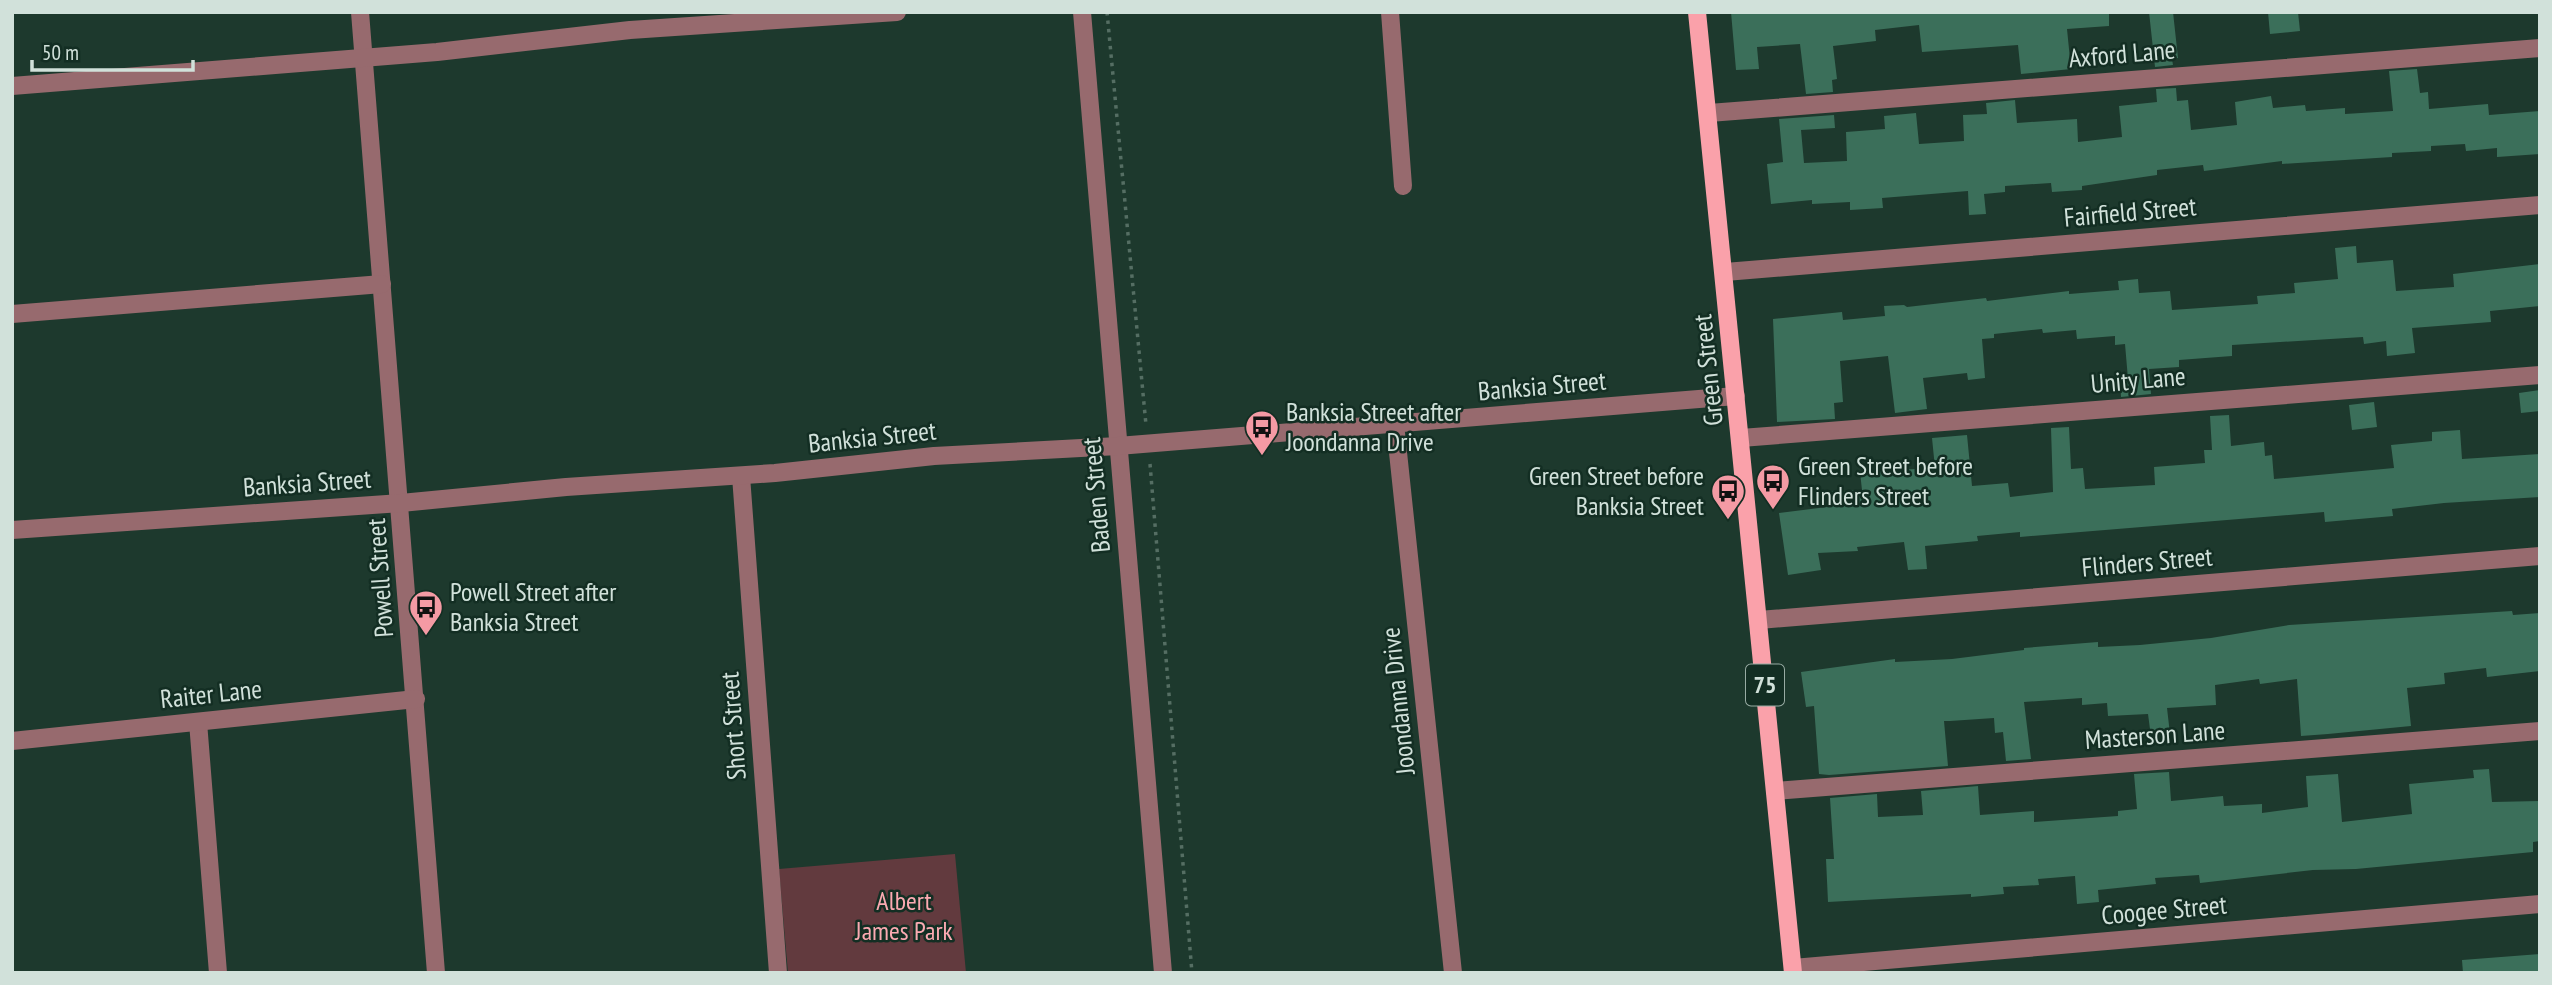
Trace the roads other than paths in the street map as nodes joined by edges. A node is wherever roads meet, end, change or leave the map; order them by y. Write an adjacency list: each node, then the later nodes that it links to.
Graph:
1 (360, 12): 7 (street, Powell Street)
2 (897, 12): 7 (street)
3 (1082, 12): 19 (street, Baden Street)
4 (1390, 12): 10 (street)
5 (1697, 12): 9 (main road, Green Street / 75)
6 (2540, 48): 9 (street, Axford Lane)
7 (363, 58): 8 (street); 13 (street, Powell Street)
8 (12, 86)
9 (1709, 113): 12 (main road, Green Street / 75)
10 (1403, 186)
11 (2540, 205): 12 (street, Fairfield Street)
12 (1725, 272): 16 (main road, Green Street / 75)
13 (382, 284): 14 (street); 21 (street, Powell Street)
14 (12, 314)
15 (2540, 375): 18 (street, Unity Lane)
16 (1736, 396): 17 (street, Banksia Street); 18 (main road, Green Street / 75)
17 (1395, 424): 19 (street, Banksia Street); 36 (street, Joondanna Drive)
18 (1741, 438): 24 (main road, Green Street / 75)
19 (1118, 446): 20 (street, Banksia Street); 35 (street, Baden Street)
20 (741, 475): 21 (street, Banksia Street); 34 (street, Short Street)
21 (401, 503): 22 (street, Banksia Street); 25 (street, Powell Street)
22 (12, 530)
23 (2540, 556): 24 (street, Flinders Street)
24 (1759, 620): 29 (main road, Green Street / 75)
25 (415, 699): 26 (street, Raiter Lane); 33 (street, Powell Street)
26 (198, 722): 28 (street, Raiter Lane); 32 (street)
27 (2540, 731): 29 (street, Masterson Lane)
28 (12, 741)
29 (1775, 791): 31 (main road, Green Street / 75)
30 (2540, 904): 31 (street, Coogee Street)
31 (1793, 970)
32 (218, 973)
33 (436, 973)
34 (778, 973)
35 (1163, 973)
36 (1453, 973)

